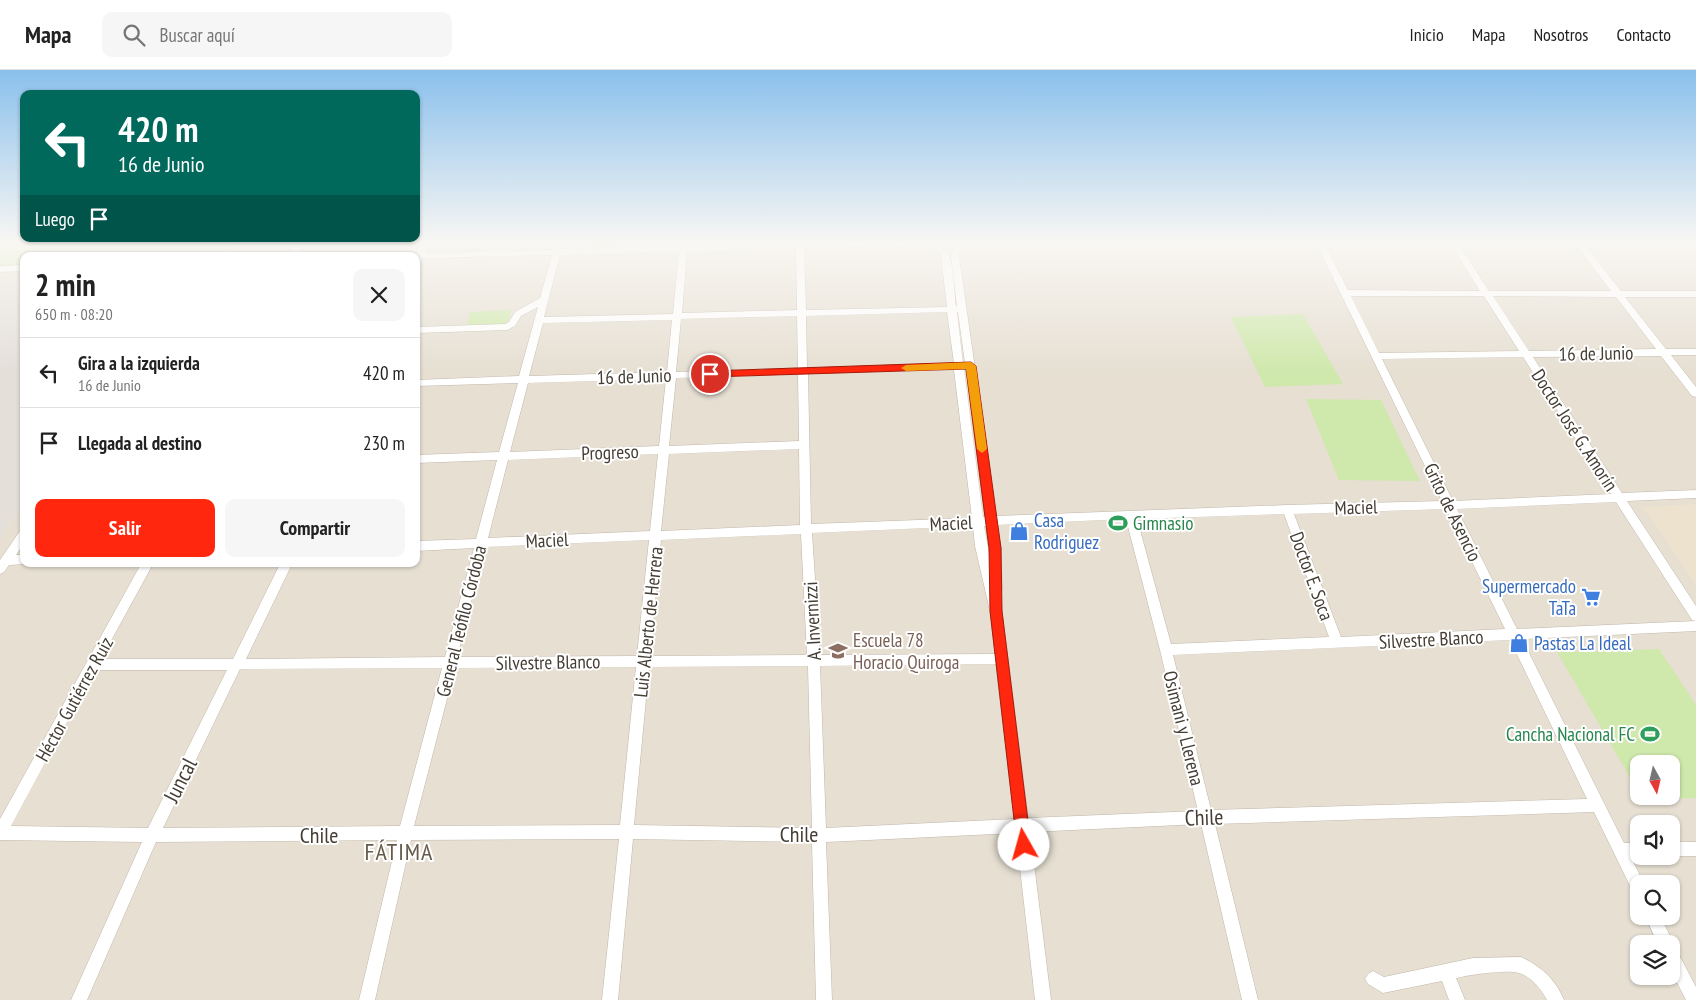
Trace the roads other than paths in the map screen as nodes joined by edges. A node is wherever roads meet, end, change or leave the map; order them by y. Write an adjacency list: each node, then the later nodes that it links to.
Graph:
1 (548, 286): 13 (street, General Teófilo Córdoba)
2 (680, 286): 17 (street, Luis Alberto de Herrera)
3 (800, 286): 16 (street, A. Invernizzi)
4 (949, 286): 15 (street)
5 (960, 286): 14 (street)
6 (1343, 286): 9 (street, Grito de Asencio)
7 (1482, 286): 10 (street, Doctor José G. Amorín)
8 (1613, 286): 11 (street)
9 (1346, 293): 10 (street); 23 (street, Grito de Asencio)
10 (1486, 293): 11 (street); 22 (street, Doctor José G. Amorín)
11 (1618, 293): 12 (street); 20 (street)
12 (1696, 294)
13 (544, 300): 18 (street, General Teófilo Córdoba); 19 (street)
14 (963, 308): 15 (street); 25 (street)
15 (952, 309): 16 (street); 24 (street)
16 (800, 313): 17 (street); 26 (street, A. Invernizzi)
17 (678, 316): 18 (street); 27 (street, Luis Alberto de Herrera)
18 (539, 320): 28 (street, General Teófilo Córdoba)
19 (420, 330)
20 (1663, 352): 21 (street, 16 de Junio); 22 (street, 16 de Junio); 30 (street)
21 (1696, 352)
22 (1526, 354): 23 (street, 16 de Junio); 36 (street, Doctor José G. Amorín)
23 (1377, 356): 37 (street, Grito de Asencio)
24 (958, 366): 25 (street, 16 de Junio); 26 (street, 16 de Junio); 41 (street)
25 (971, 366): 40 (street)
26 (803, 371): 27 (street, 16 de Junio); 31 (street, A. Invernizzi)
27 (672, 375): 28 (street, 16 de Junio); 32 (street, Luis Alberto de Herrera)
28 (524, 380): 29 (street, 16 de Junio); 33 (street, General Teófilo Córdoba)
29 (420, 384)
30 (1696, 394)
31 (805, 445): 32 (street, Progreso); 42 (street, A. Invernizzi)
32 (665, 450): 33 (street, Progreso); 43 (street, Luis Alberto de Herrera)
33 (504, 456): 34 (street, Progreso); 45 (street, General Teófilo Córdoba)
34 (420, 459)
35 (1696, 494): 36 (street, Maciel)
36 (1618, 497): 37 (street, Maciel); 52 (street, Doctor José G. Amorín)
37 (1449, 505): 38 (street, Maciel); 54 (street, Grito de Asencio)
38 (1288, 509): 39 (street, Maciel); 55 (street, Doctor E. Soca)
39 (1130, 515): 40 (street, Maciel); 56 (street, Osimani y Llerena)
40 (992, 521): 41 (street, Maciel); 51 (street)
41 (978, 522): 42 (street, Maciel); 51 (street)
42 (806, 530): 43 (street, Maciel); 59 (street, A. Invernizzi)
43 (656, 535): 45 (street, Maciel); 58 (street, Luis Alberto de Herrera)
44 (20, 540): 48 (street)
45 (481, 543): 46 (street, Maciel); 60 (street, General Teófilo Córdoba)
46 (420, 546)
47 (20, 561): 48 (street)
48 (3, 564)
49 (145, 567): 61 (street, Héctor Gutiérrez Ruiz)
50 (285, 567): 62 (street, Juncal)
51 (996, 611): 57 (street)
52 (1696, 616)
53 (1696, 626): 54 (street, Silvestre Blanco)
54 (1514, 635): 55 (street, Silvestre Blanco); 63 (street, Grito de Asencio)
55 (1337, 643): 56 (street, Silvestre Blanco)
56 (1166, 650): 64 (street, Osimani y Llerena)
57 (1002, 659): 59 (street, Silvestre Blanco); 65 (street)
58 (644, 661): 59 (street, Silvestre Blanco); 60 (street, Silvestre Blanco); 66 (street, Luis Alberto de Herrera)
59 (814, 661): 70 (street, A. Invernizzi)
60 (450, 663): 62 (street, Silvestre Blanco); 69 (street, General Teófilo Córdoba)
61 (94, 665): 62 (street, Silvestre Blanco); 67 (street, Héctor Gutiérrez Ruiz)
62 (237, 665): 68 (street, Juncal)
63 (1598, 805): 64 (street, Chile); 73 (street, Grito de Asencio)
64 (1206, 817): 65 (street, Chile); 84 (street, Osimani y Llerena)
65 (1022, 826): 70 (street, Chile); 83 (street)
66 (627, 832): 69 (street, Chile); 70 (street, Chile); 81 (street, Luis Alberto de Herrera)
67 (0, 833): 68 (street, Chile)
68 (152, 835): 69 (street, Chile); 79 (street, Juncal)
69 (405, 835): 80 (street, General Teófilo Córdoba)
70 (819, 835): 82 (street, A. Invernizzi)
71 (1680, 849): 72 (street)
72 (1696, 849)
73 (1620, 850): 74 (street); 75 (street, Grito de Asencio)
74 (1630, 850)
75 (1632, 875)
76 (1446, 972): 78 (street); 85 (street); 86 (street)
77 (1680, 972): 87 (street)
78 (1373, 979)
79 (79, 1000)
80 (366, 1000)
81 (610, 1000)
82 (824, 1000)
83 (1043, 1000)
84 (1250, 1000)
85 (1457, 1000)
86 (1556, 1000)
87 (1694, 1000)

